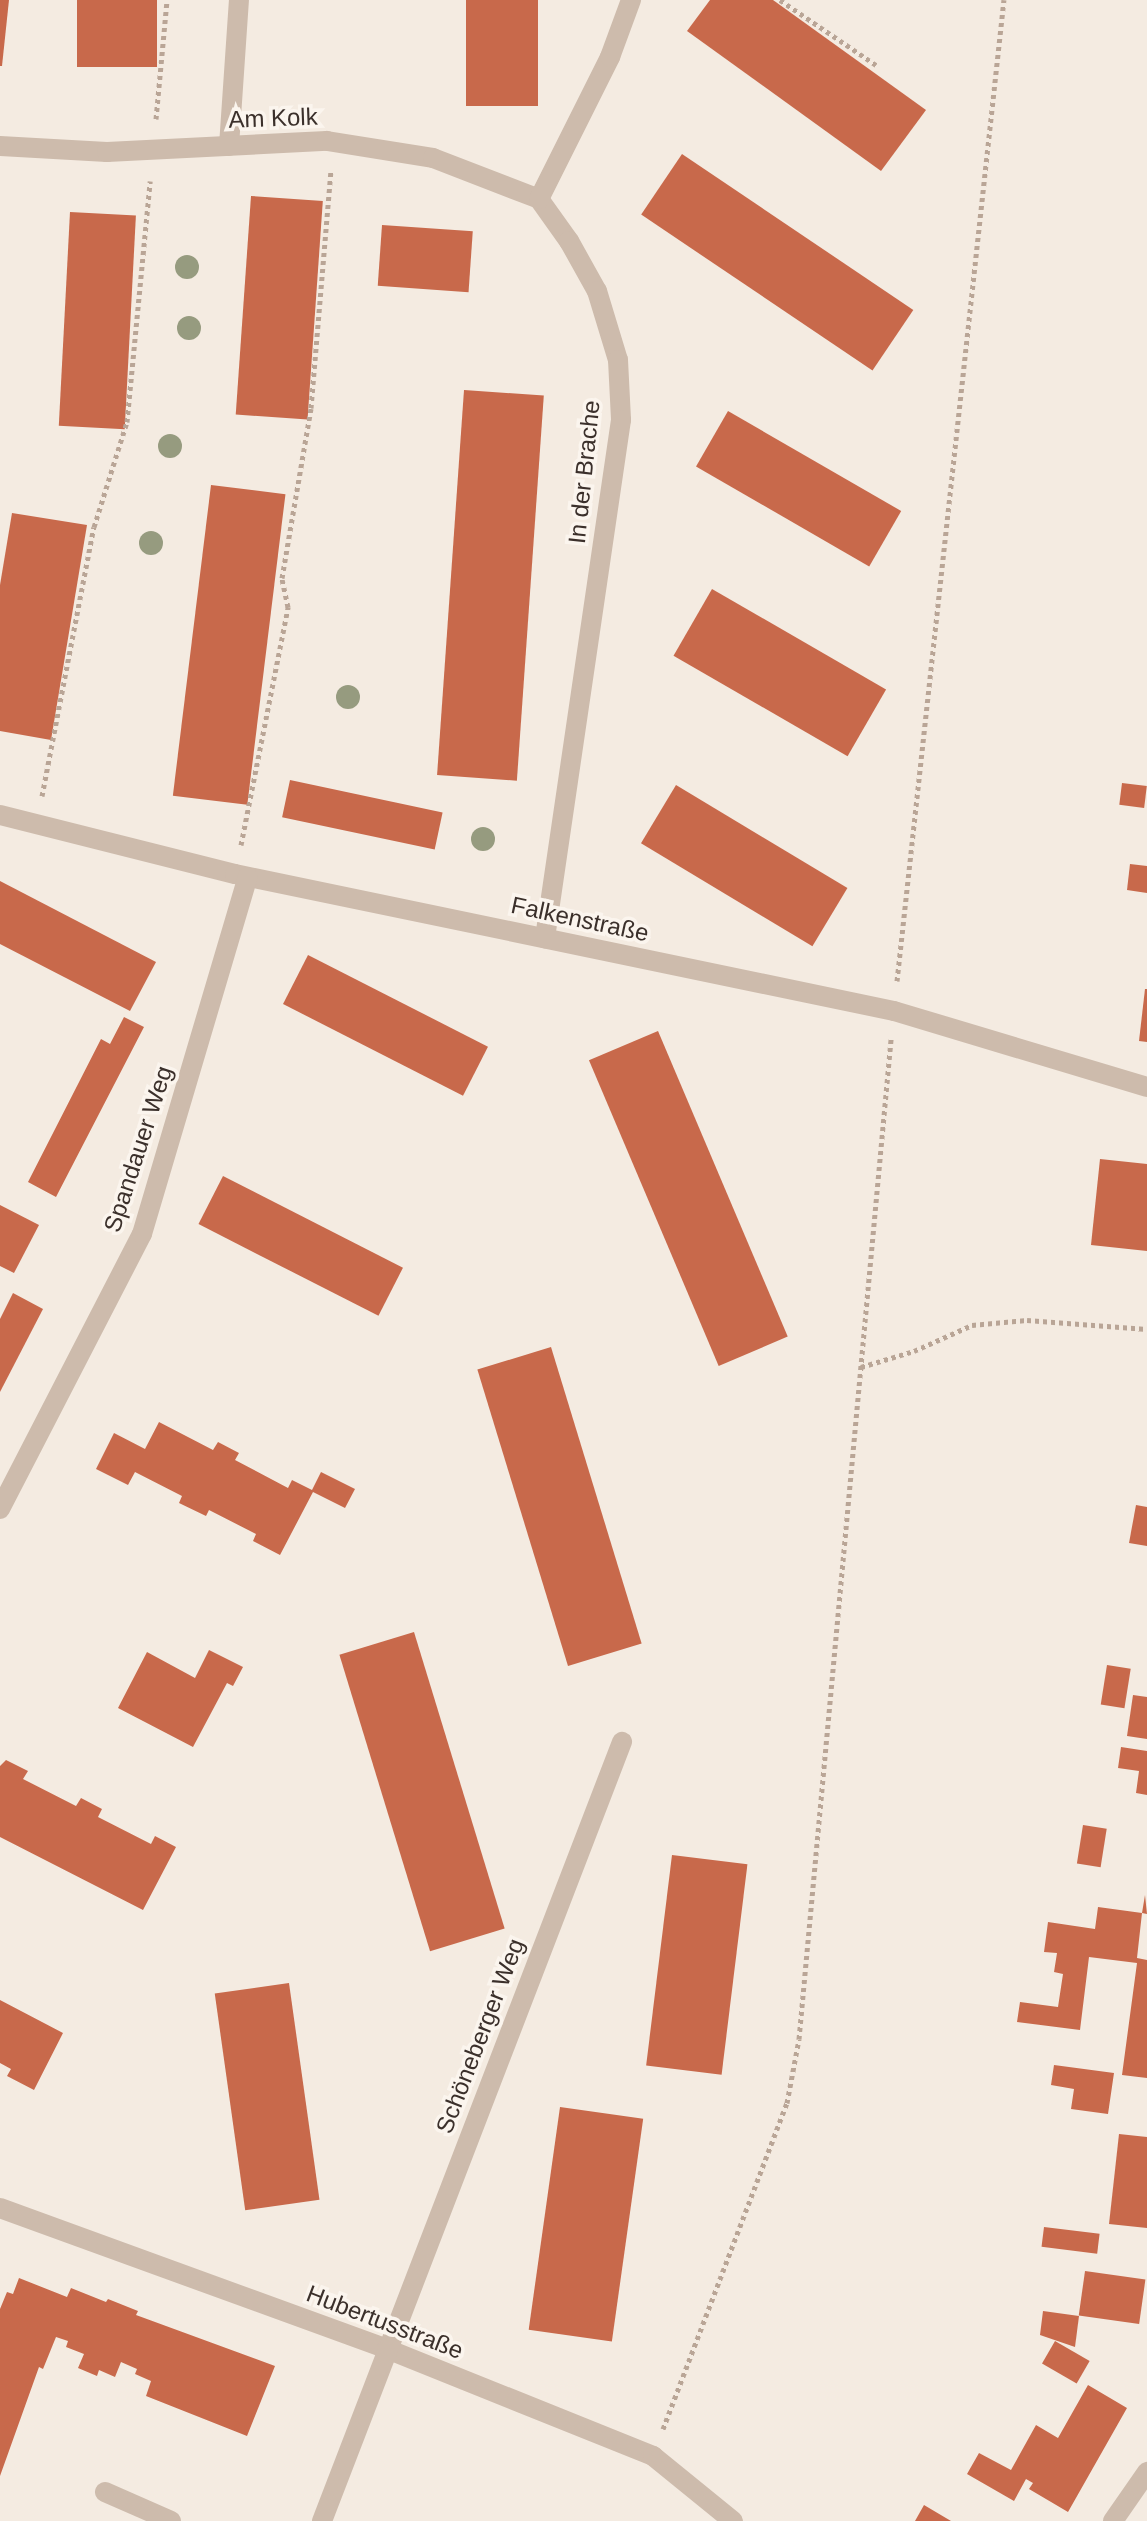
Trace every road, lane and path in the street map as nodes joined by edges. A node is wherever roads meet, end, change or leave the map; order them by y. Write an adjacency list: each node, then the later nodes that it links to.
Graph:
1 (167, 0): 10 (path)
2 (239, 0): 9 (street)
3 (631, 0): 11 (street)
4 (780, 0): 6 (path)
5 (1004, 0): 16 (path)
6 (876, 65)
7 (333, 142): 9 (street, Am Kolk); 11 (street, Am Kolk); 14 (path)
8 (0, 146): 10 (street, Am Kolk)
9 (229, 146): 10 (street, Am Kolk)
10 (153, 150): 13 (path)
11 (539, 199): 15 (street, In der Brache)
12 (0, 815): 13 (street, Falkenstraße)
13 (36, 824): 14 (street, Falkenstraße)
14 (242, 875): 15 (street, Falkenstraße); 20 (street, Spandauer Weg)
15 (545, 938): 16 (street, Falkenstraße)
16 (894, 1011): 17 (street, Falkenstraße); 19 (path)
17 (1147, 1087)
18 (1147, 1329): 19 (path)
19 (861, 1367): 24 (path)
20 (0, 1509)
21 (622, 1742): 23 (street, Schöneberger Weg)
22 (0, 2208): 23 (street, Hubertusstraße)
23 (387, 2349): 24 (street, Hubertusstraße); 28 (street, Schöneberger Weg)
24 (653, 2456): 29 (street, Hubertusstraße)
25 (1147, 2473): 30 (street)
26 (105, 2492): 27 (street)
27 (171, 2521)
28 (322, 2521)
29 (733, 2521)
30 (1113, 2521)

